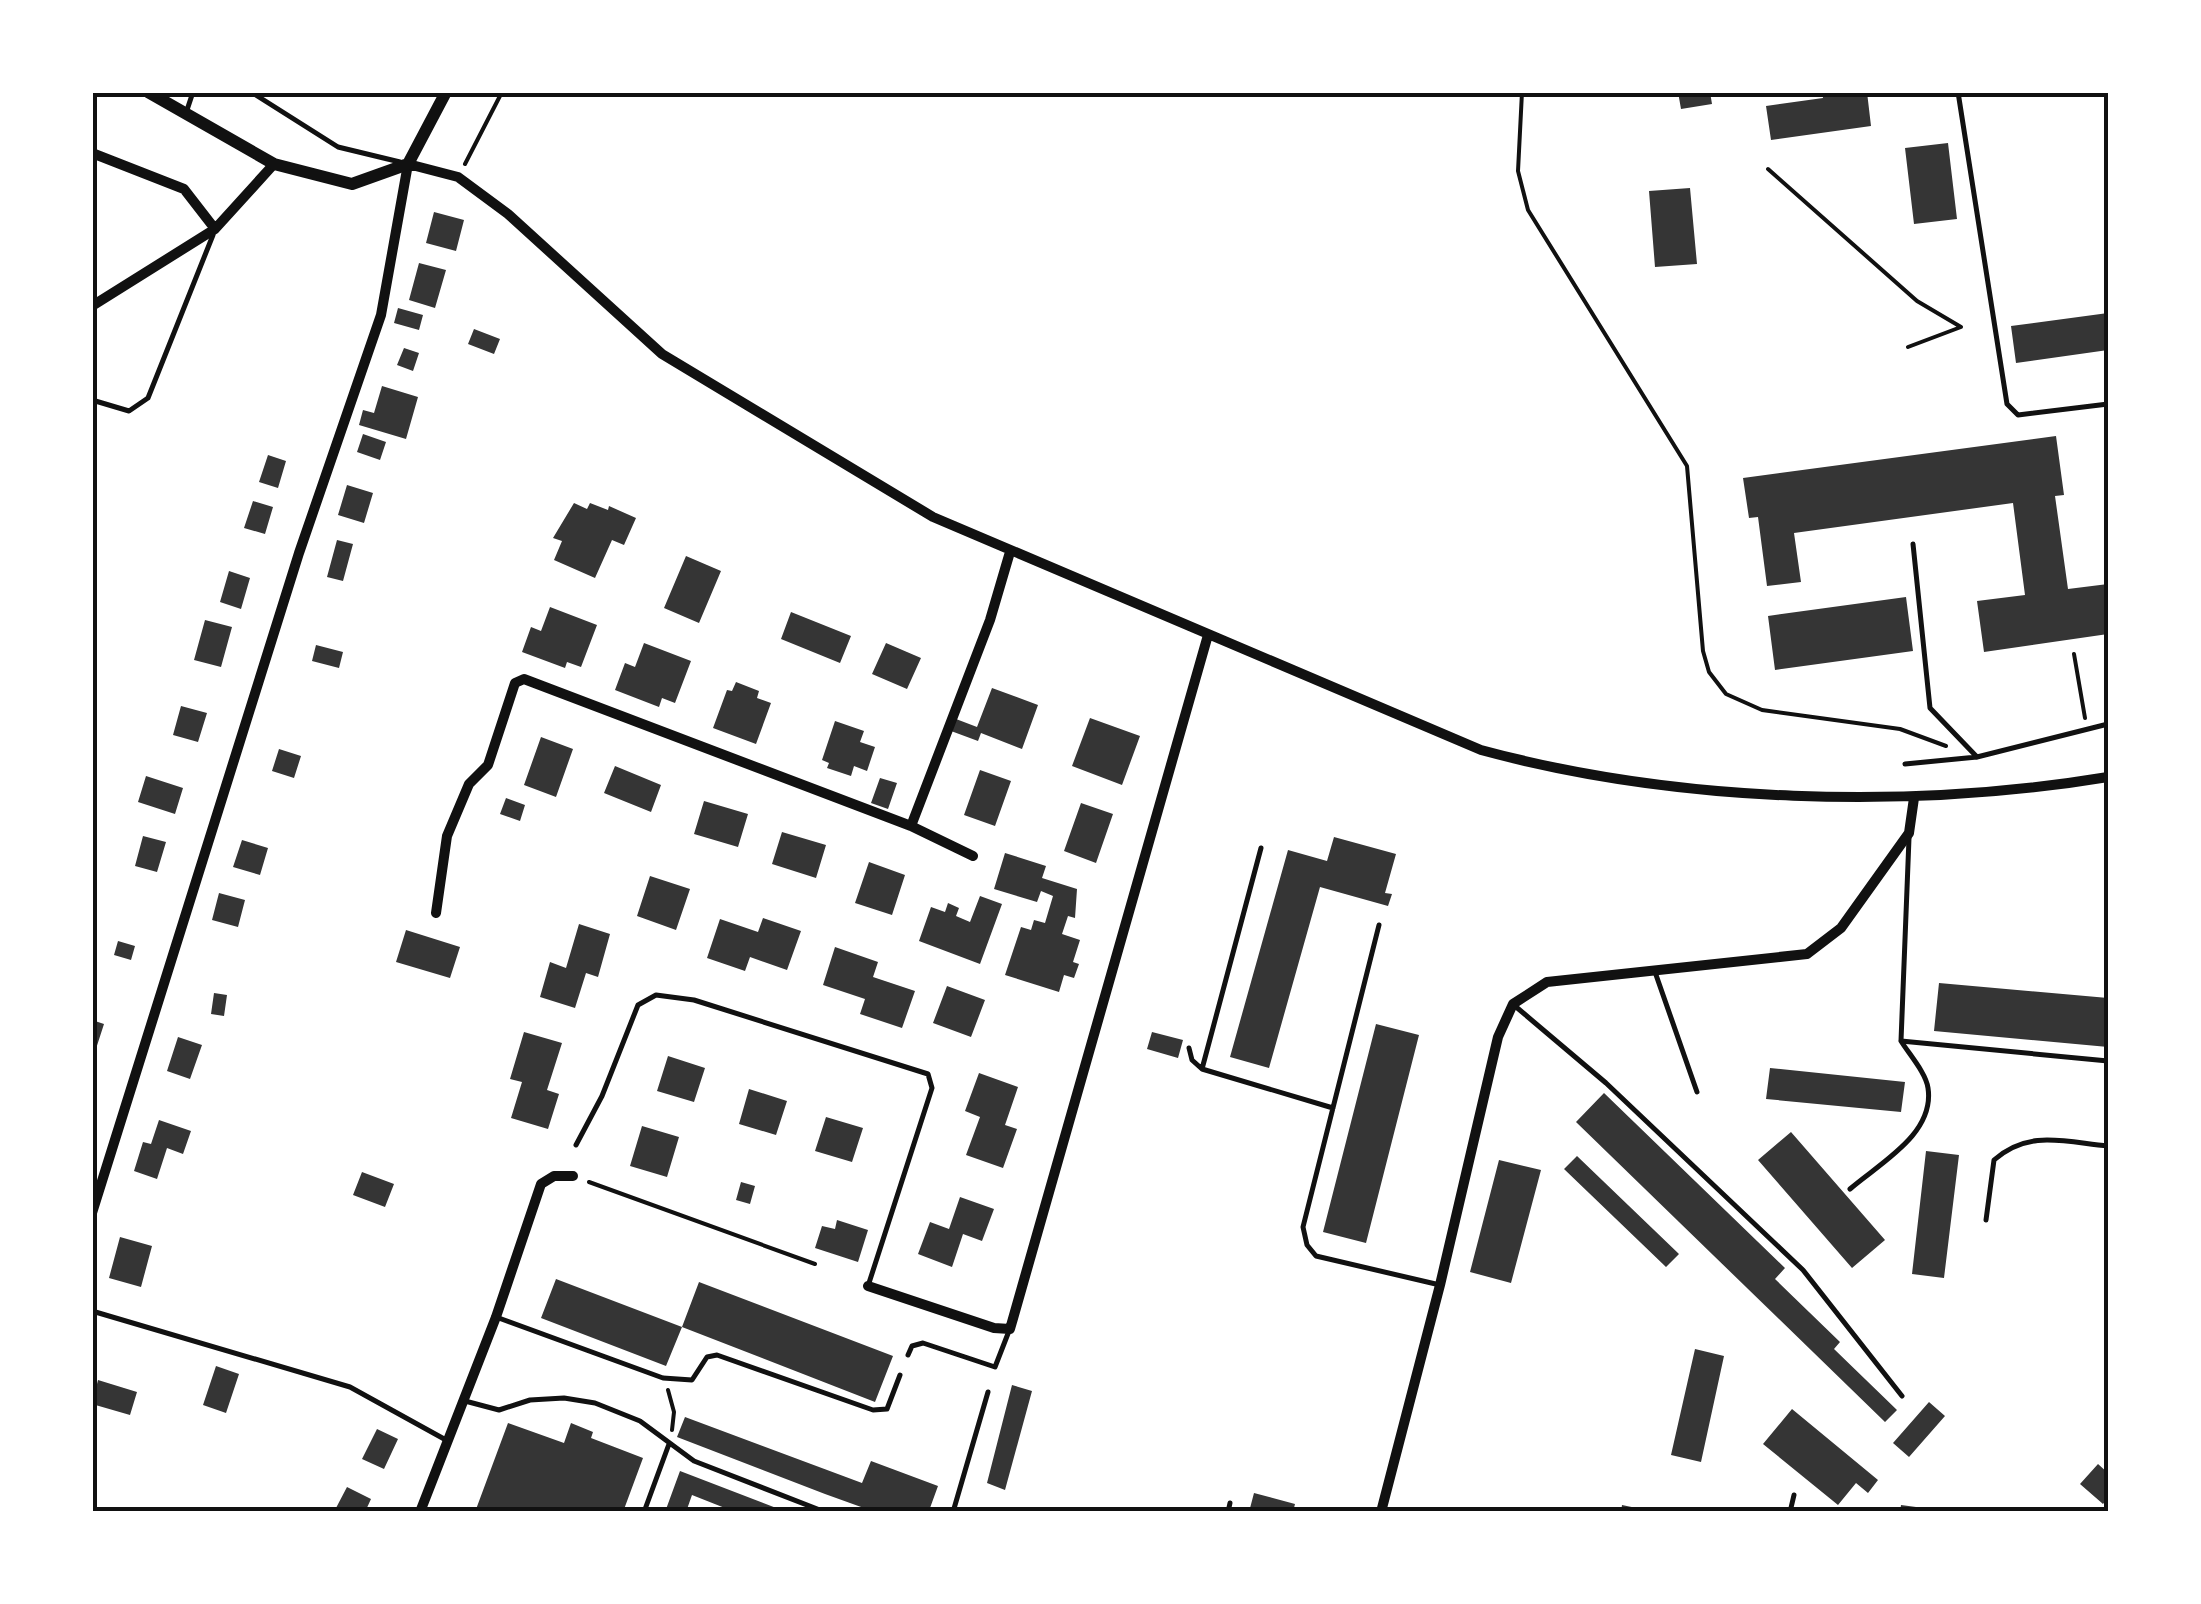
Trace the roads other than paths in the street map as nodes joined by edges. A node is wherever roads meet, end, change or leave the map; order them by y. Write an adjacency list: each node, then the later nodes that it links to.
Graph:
1 (148, 92): 6 (street)
2 (194, 92): 6 (lane)
3 (251, 92): 9 (lane)
4 (446, 92): 9 (street)
5 (1958, 92): 13 (lane)
6 (186, 112): 8 (street)
7 (92, 153): 10 (street)
8 (274, 164): 9 (street); 10 (street)
9 (408, 164): 15 (street); 40 (street)
10 (215, 229): 11 (street); 12 (lane)
11 (92, 306)
12 (92, 400)
13 (2108, 404)
14 (1913, 544): 18 (lane)
15 (1010, 552): 16 (street); 22 (street)
16 (1208, 635): 21 (street); 46 (street)
17 (2108, 724): 18 (lane)
18 (1977, 757): 19 (lane)
19 (1905, 764)
20 (2108, 777): 21 (street)
21 (1914, 798): 23 (street)
22 (910, 826): 25 (street); 26 (street)
23 (1910, 834): 28 (street); 30 (lane)
24 (1261, 848): 33 (lane)
25 (974, 856)
26 (436, 913)
27 (1379, 925): 35 (lane)
28 (1654, 972): 29 (street); 34 (lane)
29 (1513, 1004): 42 (street); 50 (lane)
30 (1901, 1041): 32 (lane); 39 (lane)
31 (1189, 1048): 33 (lane)
32 (2108, 1061)
33 (1202, 1070): 35 (lane)
34 (1697, 1092)
35 (1333, 1108): 42 (lane)
36 (576, 1146): 43 (lane)
37 (2108, 1146): 41 (lane)
38 (574, 1176): 45 (street)
39 (1850, 1188)
40 (92, 1213)
41 (1986, 1220)
42 (1440, 1285): 61 (street)
43 (868, 1286): 46 (street)
44 (92, 1311): 52 (lane)
45 (496, 1317): 48 (lane); 51 (street)
46 (1010, 1329): 47 (lane)
47 (908, 1354)
48 (900, 1375)
49 (988, 1392): 59 (lane)
50 (1902, 1396)
51 (465, 1400): 52 (street); 53 (lane)
52 (448, 1442): 56 (street)
53 (669, 1444): 57 (lane); 58 (lane)
54 (1794, 1496): 62 (lane)
55 (1230, 1503): 60 (lane)
56 (420, 1512)
57 (644, 1512)
58 (825, 1512)
59 (953, 1512)
60 (1228, 1512)
61 (1381, 1512)
62 (1790, 1512)

